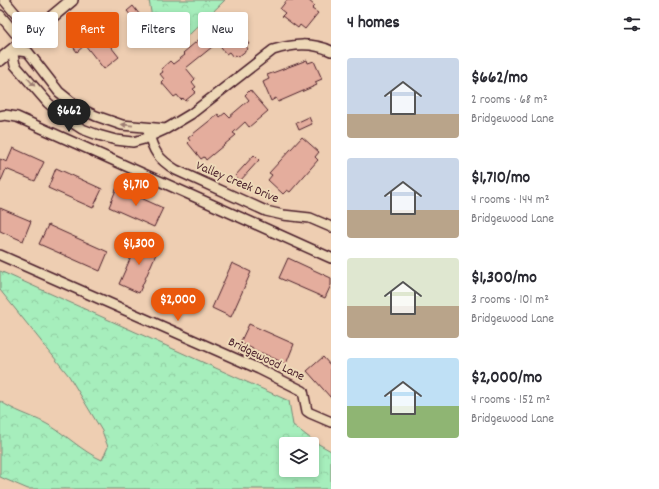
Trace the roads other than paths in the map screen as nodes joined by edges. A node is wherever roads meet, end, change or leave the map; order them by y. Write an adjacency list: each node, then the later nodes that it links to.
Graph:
1 (4, 0): 3 (street)
2 (72, 0): 4 (main road)
3 (14, 12)
4 (58, 12)
5 (0, 15): 6 (street)
6 (12, 29)
7 (15, 48): 8 (main road)
8 (12, 50): 10 (main road); 11 (street); 12 (street, one-way to 12)
9 (331, 51): 15 (street)
10 (0, 60)
11 (59, 92): 12 (street); 14 (street, one-way to 11)
12 (48, 103): 16 (street)
13 (0, 116): 19 (street)
14 (147, 127): 15 (street); 16 (street, Valley Creek Drive)
15 (166, 129): 16 (street)
16 (150, 136): 17 (street, Valley Creek Drive)
17 (331, 227)
18 (0, 255): 20 (street, Bridgewood Lane)
19 (331, 258)
20 (331, 422)

